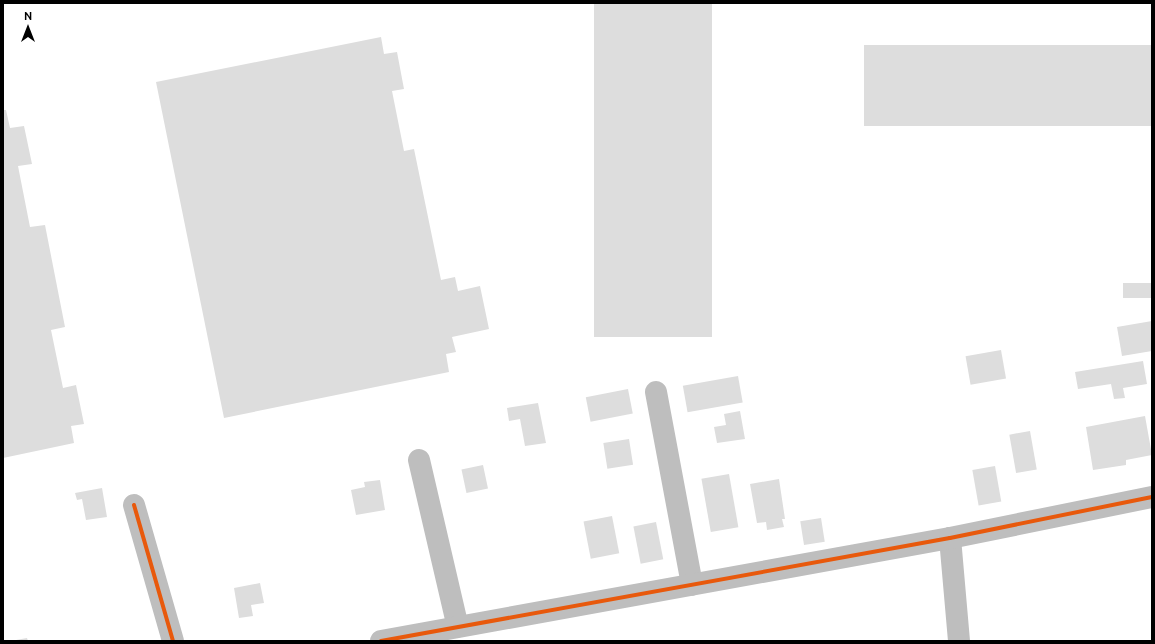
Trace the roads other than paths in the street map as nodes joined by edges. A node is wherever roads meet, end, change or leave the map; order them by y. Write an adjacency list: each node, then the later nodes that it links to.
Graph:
1 (656, 392): 6 (street)
2 (419, 460): 7 (street)
3 (1152, 496): 5 (street)
4 (134, 505): 8 (street)
5 (950, 538): 6 (street); 10 (street)
6 (692, 585): 7 (street)
7 (458, 627): 9 (street)
8 (173, 641)
9 (381, 641)
10 (959, 641)

